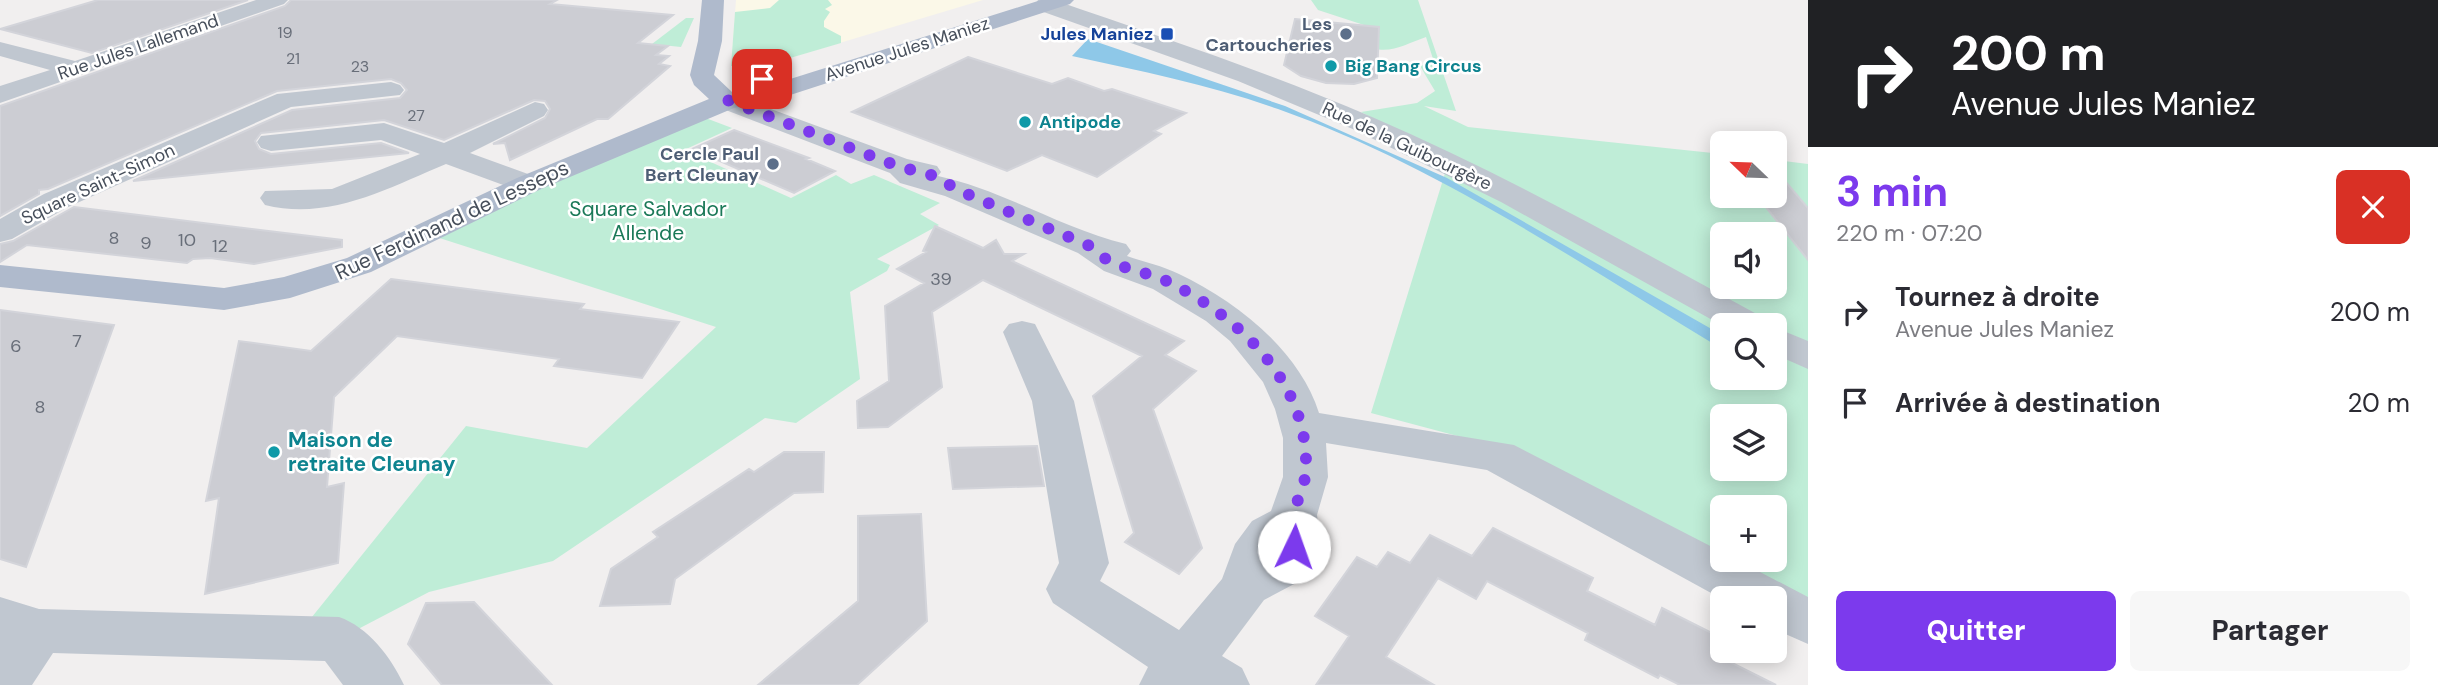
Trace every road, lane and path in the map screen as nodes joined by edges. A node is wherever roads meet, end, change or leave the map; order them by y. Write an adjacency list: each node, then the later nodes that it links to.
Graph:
1 (277, 0): 5 (street, Rue Jules Lallemand)
2 (713, 0): 8 (main road)
3 (1043, 2): 8 (main road, Avenue Jules Maniez); 16 (street, Rue de la Guibourgère)
4 (0, 49): 5 (street)
5 (72, 68): 7 (street, Rue Jules Lallemand)
6 (391, 90): 14 (street, Square Saint-Simon)
7 (0, 95)
8 (727, 100): 12 (main road, Rue Ferdinand de Lesseps); 20 (street)
9 (534, 110): 11 (street)
10 (271, 142): 11 (street)
11 (445, 153): 12 (street); 13 (street)
12 (528, 184): 15 (main road, Rue Ferdinand de Lesseps)
13 (276, 198)
14 (0, 232)
15 (0, 276)
16 (1727, 313)
17 (1022, 332): 25 (street)
18 (1787, 345): 19 (street)
19 (1808, 356)
20 (1302, 425): 21 (street); 25 (street)
21 (1741, 586)
22 (1787, 611): 23 (street)
23 (1808, 622)
24 (19, 625): 26 (street); 27 (street)
25 (1191, 678)
26 (0, 685)
27 (376, 685)

